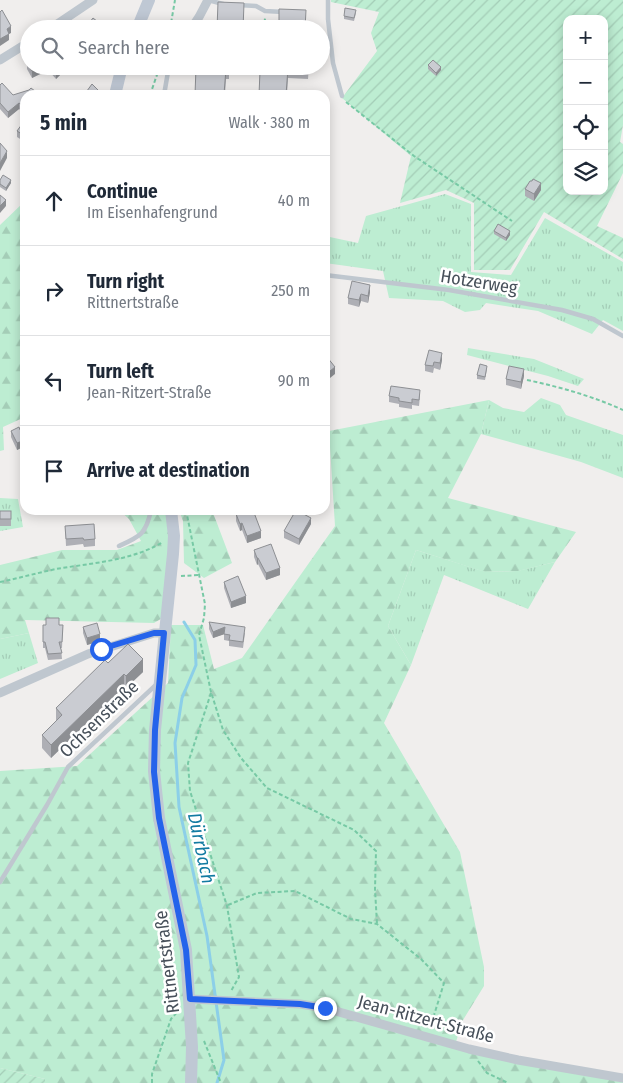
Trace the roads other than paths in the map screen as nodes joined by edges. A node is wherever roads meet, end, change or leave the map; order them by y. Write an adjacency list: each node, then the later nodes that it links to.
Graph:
1 (93, 0): 6 (street)
2 (149, 0): 7 (street)
3 (208, 0): 5 (lane); 8 (street)
4 (328, 0): 9 (lane)
5 (294, 13)
6 (63, 20)
7 (141, 20)
8 (197, 20)
9 (328, 20)
10 (330, 37): 17 (lane)
11 (20, 48): 12 (street)
12 (0, 60)
13 (120, 75): 15 (street)
14 (167, 75): 16 (lane)
15 (116, 90)
16 (165, 90)
17 (342, 96)
18 (330, 276): 19 (lane, Hotzerweg)
19 (623, 336)
20 (150, 515): 22 (lane)
21 (172, 515): 23 (street, Rittnertstraße)
22 (120, 546)
23 (164, 633): 24 (street, Rittnertstraße); 25 (street)
24 (159, 682): 26 (lane, Ochsenstraße); 27 (street, Rittnertstraße)
25 (0, 693)
26 (0, 882)
27 (190, 999): 28 (street, Jean-Ritzert-Straße); 29 (street, Rittnertstraße)
28 (623, 1078)
29 (191, 1083)

